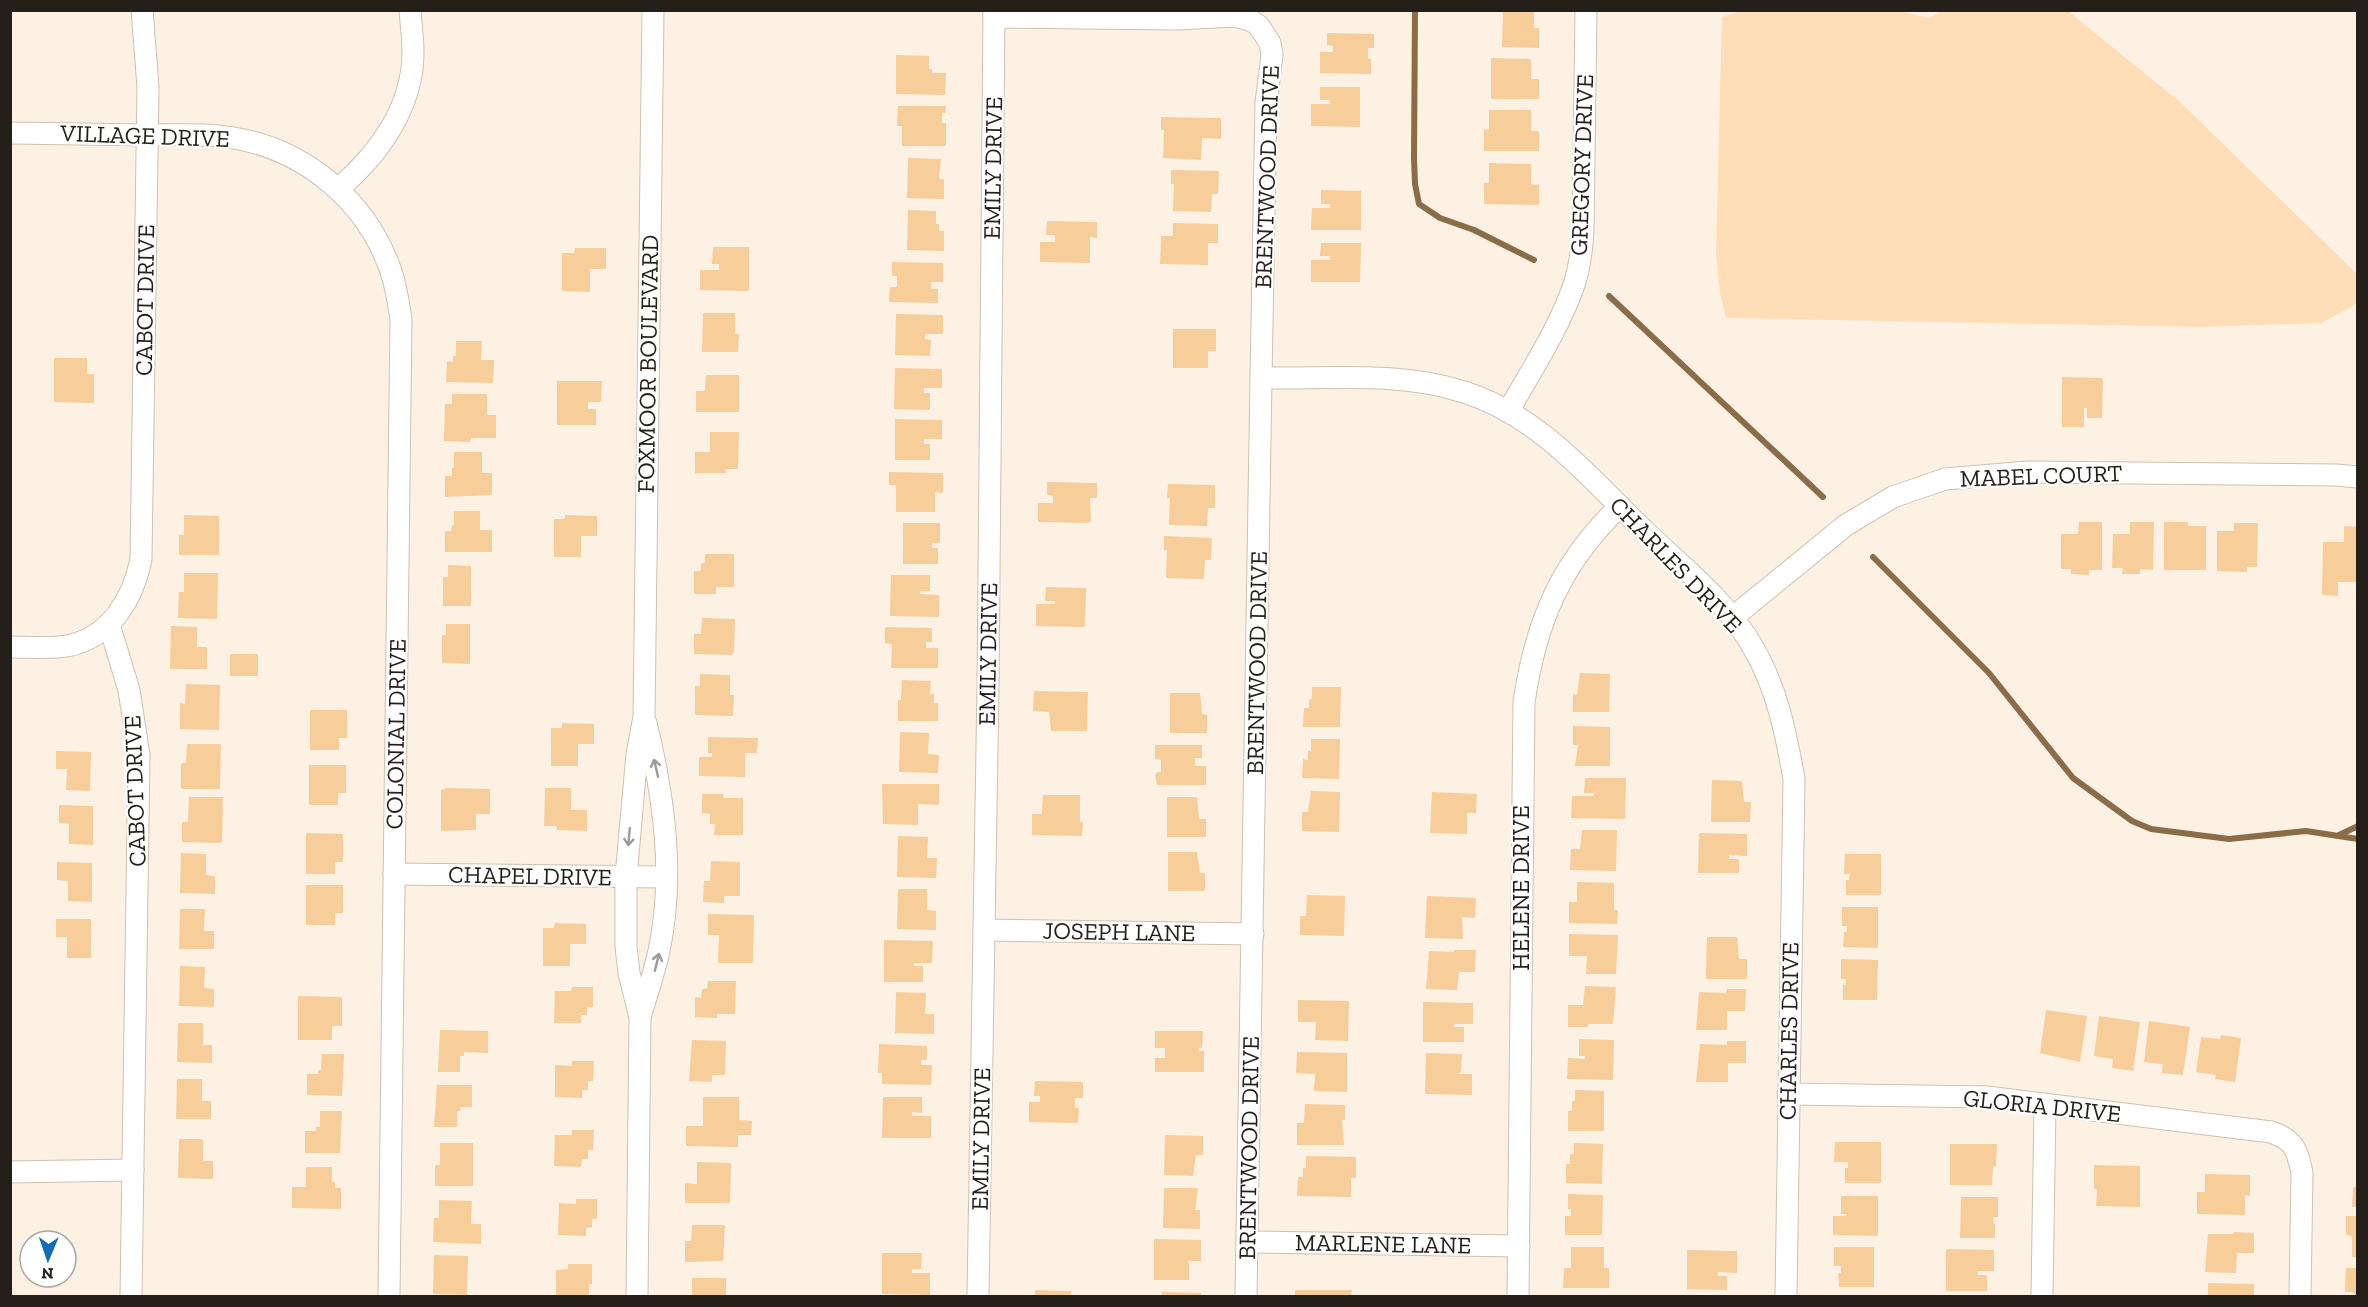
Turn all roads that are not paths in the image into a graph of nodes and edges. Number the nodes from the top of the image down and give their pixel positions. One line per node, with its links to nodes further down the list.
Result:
1 (142, 10): 7 (street, CABOT DRIVE)
2 (410, 10): 8 (street)
3 (653, 10): 16 (street, FOXMOOR BOULEVARD)
4 (1586, 10): 10 (street, GREGORY DRIVE)
5 (994, 14): 9 (street, BRENTWOOD DRIVE); 20 (street, EMILY DRIVE)
6 (10, 133): 7 (street, VILLAGE DRIVE)
7 (147, 135): 8 (street, VILLAGE DRIVE); 14 (street, CABOT DRIVE)
8 (338, 189): 17 (street, COLONIAL DRIVE)
9 (1261, 378): 10 (street, CHARLES DRIVE); 21 (street, BRENTWOOD DRIVE)
10 (1509, 410): 12 (street, CHARLES DRIVE)
11 (2358, 477): 13 (street, MABEL COURT)
12 (1619, 507): 13 (street, CHARLES DRIVE); 28 (street, HELENE DRIVE)
13 (1732, 618): 23 (street, CHARLES DRIVE)
14 (109, 624): 15 (street); 25 (street, CABOT DRIVE)
15 (10, 647)
16 (644, 717): 18 (street, FOXMOOR BOULEVARD, one-way to 18); 19 (street, FOXMOOR BOULEVARD, one-way to 16)
17 (394, 874): 18 (street, CHAPEL DRIVE); 30 (street, COLONIAL DRIVE)
18 (626, 877): 19 (street, CHAPEL DRIVE); 22 (street, FOXMOOR BOULEVARD)
19 (666, 877): 22 (street, FOXMOOR BOULEVARD, one-way to 19)
20 (984, 930): 21 (street, JOSEPH LANE); 32 (street, EMILY DRIVE)
21 (1253, 934): 27 (street, BRENTWOOD DRIVE)
22 (640, 1018): 31 (street, FOXMOOR BOULEVARD)
23 (1788, 1094): 24 (street, GLORIA DRIVE); 35 (street, CHARLES DRIVE)
24 (2045, 1104): 36 (street); 37 (street, GLORIA DRIVE)
25 (133, 1170): 26 (street); 29 (street, CABOT DRIVE)
26 (10, 1172)
27 (1247, 1242): 28 (street, MARLENE LANE); 33 (street, BRENTWOOD DRIVE)
28 (1518, 1246): 34 (street, HELENE DRIVE)
29 (131, 1296)
30 (388, 1296)
31 (637, 1296)
32 (978, 1296)
33 (1246, 1296)
34 (1518, 1296)
35 (1786, 1296)
36 (2042, 1296)
37 (2300, 1296)

